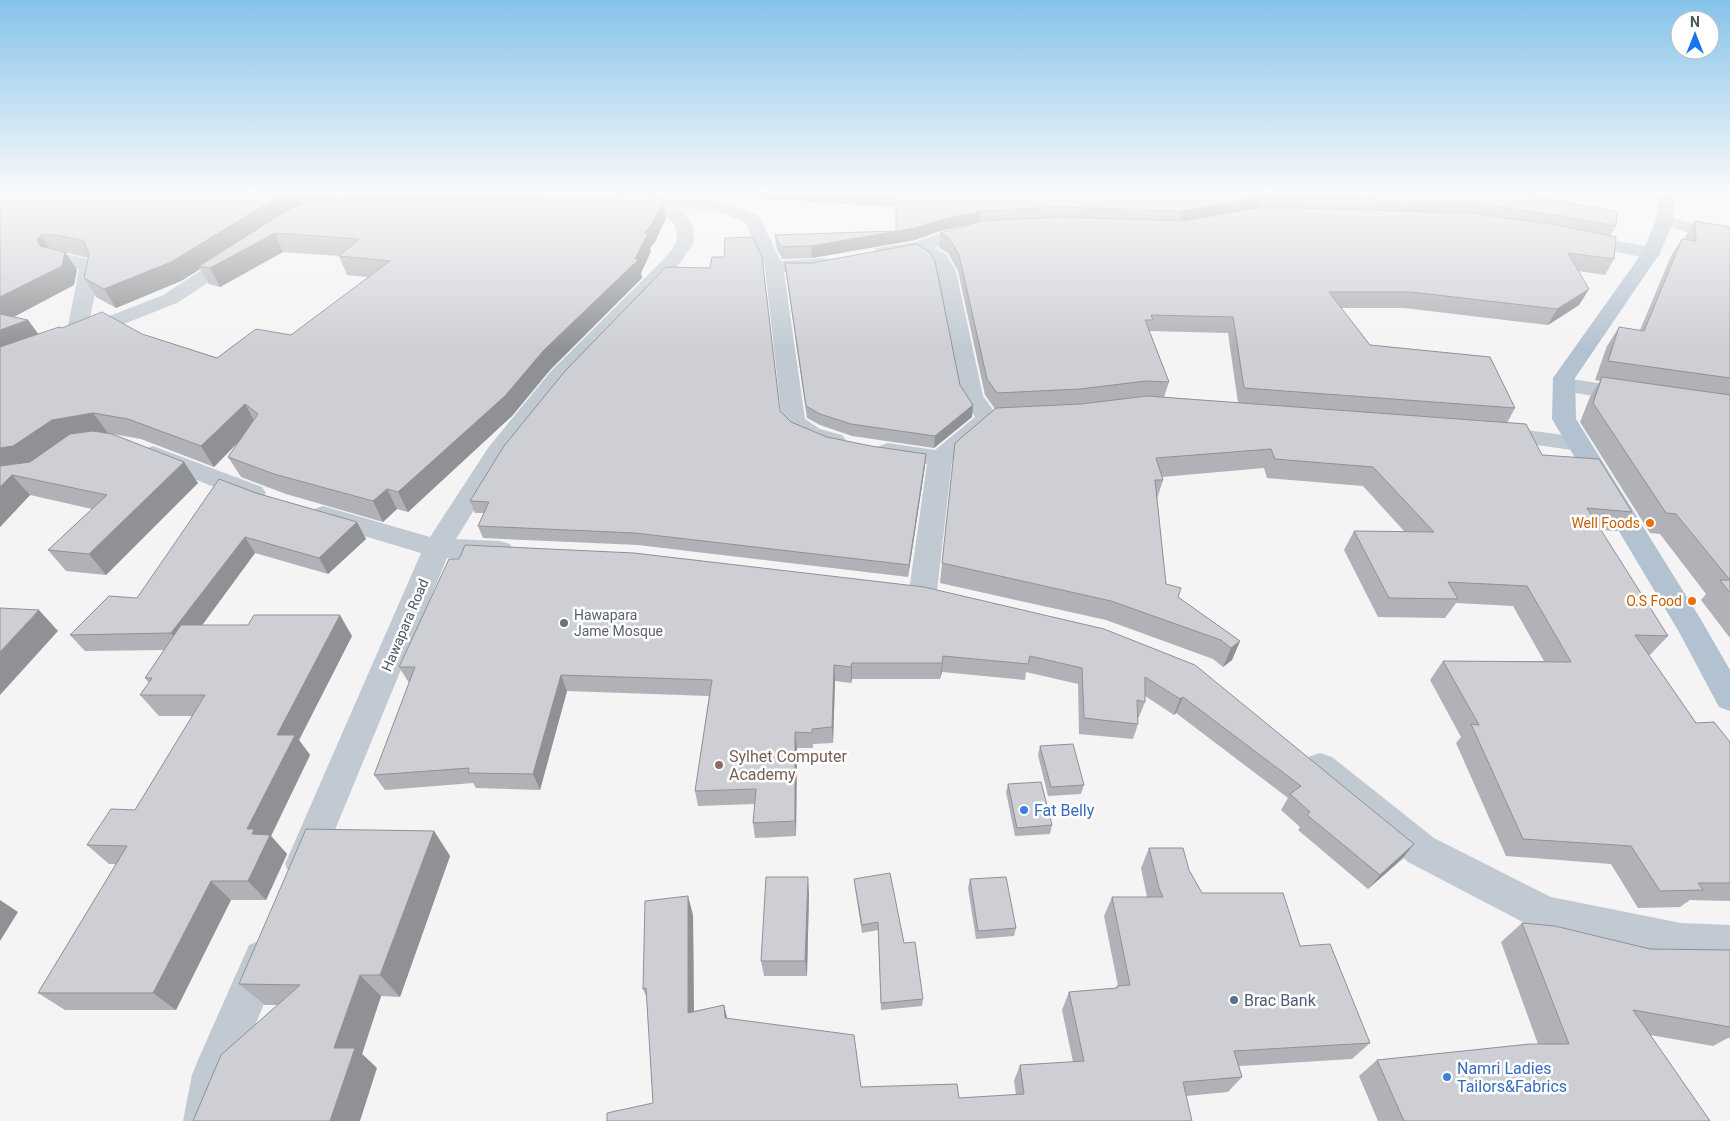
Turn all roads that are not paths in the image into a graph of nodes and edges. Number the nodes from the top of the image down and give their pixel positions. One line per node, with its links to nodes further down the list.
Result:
1 (683, 245): 19 (street, Hawapara Road)
2 (764, 245): 10 (street)
3 (924, 245): 6 (street)
4 (1611, 245): 8 (street)
5 (1654, 245): 8 (main road)
6 (919, 247): 10 (street); 18 (street)
7 (250, 248): 9 (street)
8 (1651, 253): 11 (main road)
9 (60, 259)
10 (774, 267): 14 (street)
11 (1564, 385): 12 (street); 16 (main road)
12 (1649, 398)
13 (1477, 431): 16 (street)
14 (847, 443)
15 (124, 444): 19 (street)
16 (1579, 444): 24 (main road)
17 (874, 449): 18 (street)
18 (940, 458): 22 (street)
19 (437, 548): 20 (street); 26 (street, Hawapara Road)
20 (524, 552)
21 (894, 588): 22 (street)
22 (924, 591): 23 (street)
23 (952, 598)
24 (1730, 698)
25 (1299, 750): 28 (street)
26 (294, 884)
27 (271, 938): 29 (street)
28 (1730, 944)
29 (205, 1121)

